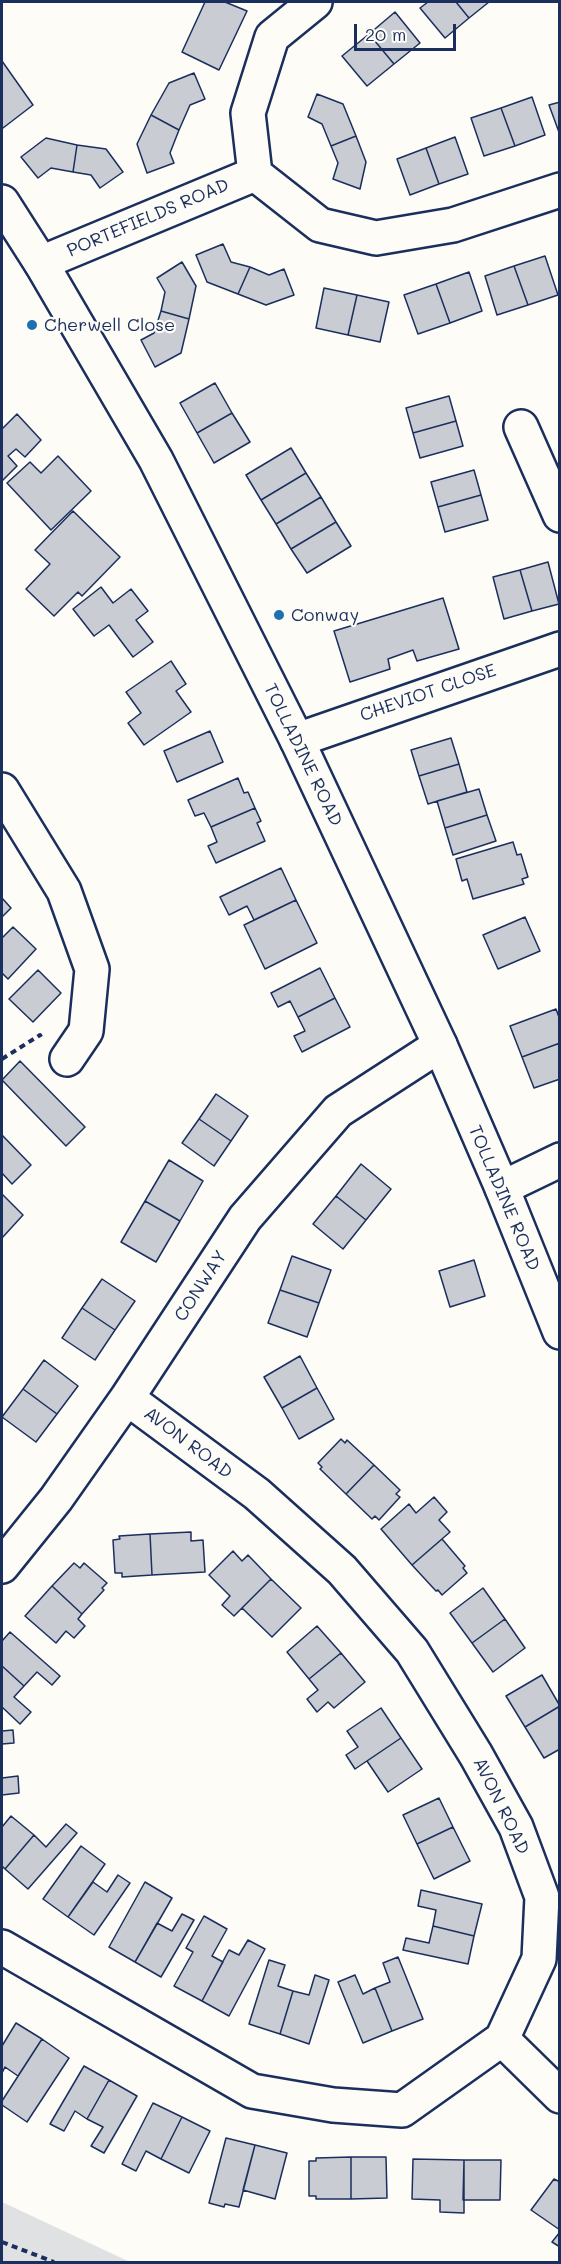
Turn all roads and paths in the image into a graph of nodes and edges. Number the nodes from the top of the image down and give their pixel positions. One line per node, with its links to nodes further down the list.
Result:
1 (315, 2): 2 (street)
2 (255, 174): 3 (street); 5 (street, PORTEFIELDS ROAD)
3 (560, 190)
4 (2, 202): 5 (street, TOLLADINE ROAD)
5 (41, 263): 9 (street, TOLLADINE ROAD)
6 (521, 427): 7 (street)
7 (560, 515)
8 (560, 649): 9 (street, CHEVIOT CLOSE)
9 (297, 740): 11 (street, TOLLADINE ROAD)
10 (2, 790): 12 (street)
11 (440, 1045): 14 (street, TOLLADINE ROAD); 16 (street, CONWAY)
12 (66, 1059)
13 (560, 1160): 14 (street)
14 (502, 1188): 15 (street, TOLLADINE ROAD)
15 (560, 1332)
16 (127, 1398): 17 (street, CONWAY); 19 (street, AVON ROAD)
17 (2, 1566)
18 (2, 1947): 19 (street, AVON ROAD)
19 (502, 2039): 20 (street)
20 (560, 2096)
21 (2, 2242): 22 (path)
22 (54, 2262)

